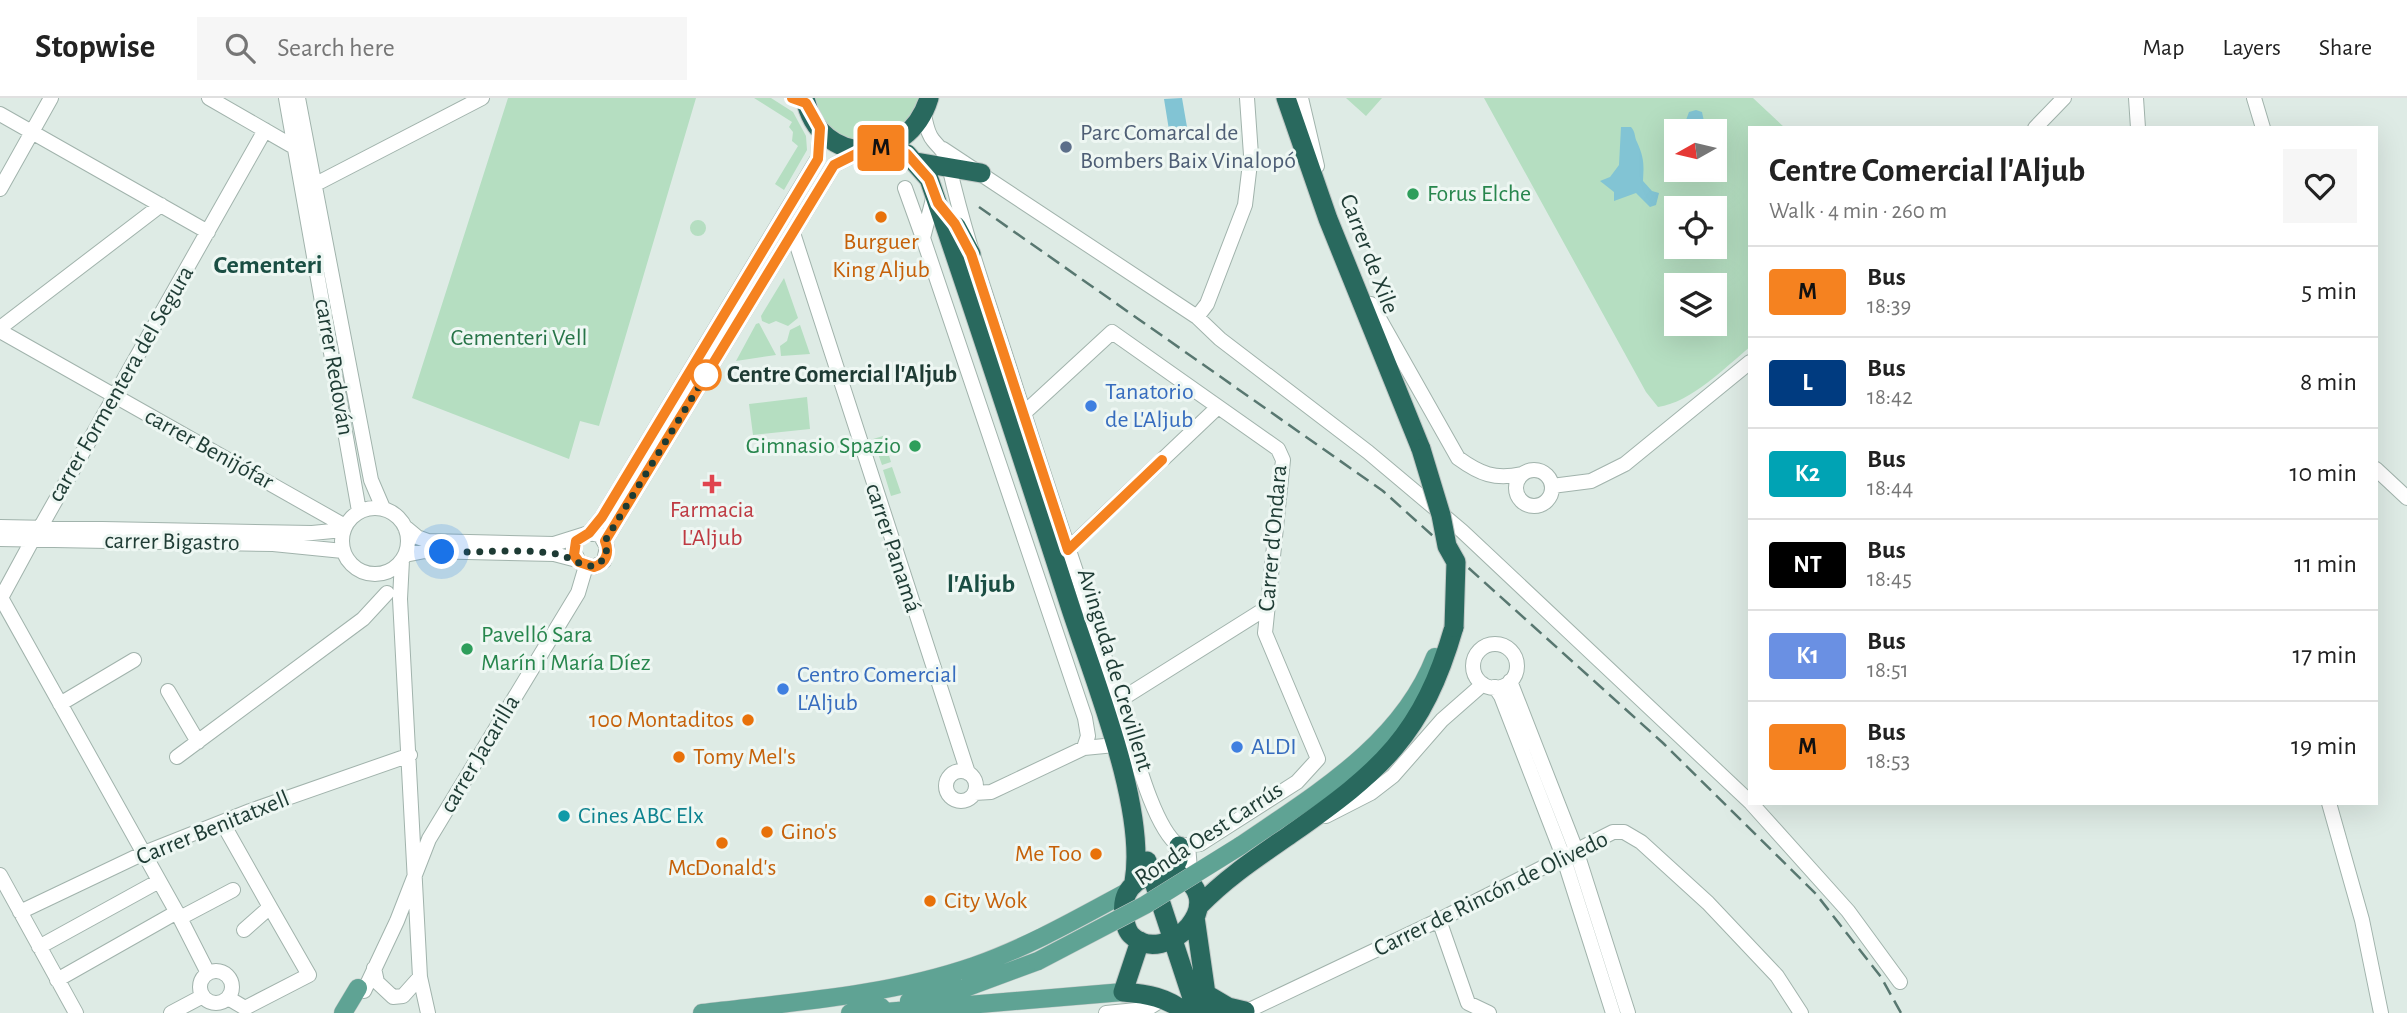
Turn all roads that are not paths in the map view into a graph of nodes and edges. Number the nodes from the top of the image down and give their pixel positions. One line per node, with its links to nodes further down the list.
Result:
1 (51, 98): 20 (street)
2 (209, 98): 19 (street)
3 (286, 98): 21 (street, carrer Redován)
4 (298, 98): 27 (street, carrer Redován)
5 (482, 98): 27 (street)
6 (1247, 98): 38 (street)
7 (1286, 98): 31 (highway, Carrer de Xile)
8 (1301, 98): 31 (street)
9 (2064, 98): 15 (street)
10 (2136, 98): 16 (street)
11 (2254, 98): 17 (street)
12 (801, 100): 18 (highway)
13 (927, 107): 22 (highway); 26 (street, Avinguda de Crevillent)
14 (0, 114): 20 (street)
15 (2037, 126)
16 (2138, 126)
17 (2262, 126)
18 (820, 128): 23 (highway); 32 (street)
19 (265, 130): 21 (street); 33 (street, carrer Formentera del Segura)
20 (32, 134): 29 (street); 30 (street)
21 (294, 147): 52 (street, carrer Redován)
22 (888, 147): 23 (highway); 24 (highway)
23 (864, 150): 34 (street)
24 (916, 162): 26 (highway); 26 (highway, Avinguda de Crevillent)
25 (981, 173): 26 (highway); 38 (street)
26 (943, 180): 35 (street); 36 (highway); 45 (highway, Avinguda de Crevillent)
27 (314, 185): 51 (street, carrer Redován)
28 (905, 188): 35 (street, Avinguda de Crevillent)
29 (0, 189)
30 (161, 205): 33 (street); 39 (street)
31 (1328, 219): 37 (highway, Carrer de Xile)
32 (778, 225): 34 (street); 57 (street)
33 (208, 232): 43 (street, carrer Formentera del Segura)
34 (793, 233): 59 (street); 79 (street, carrer Panamá)
35 (923, 238): 81 (street, Avinguda de Crevillent)
36 (971, 254): 41 (street, Avinguda de Crevillent)
37 (1352, 281): 46 (highway, Carrer de Xile); 48 (street)
38 (1198, 317): 86 (street)
39 (0, 330): 43 (street, carrer Benijófar)
40 (1748, 364): 49 (street)
41 (1013, 378): 42 (street); 45 (street, Avinguda de Crevillent)
42 (1050, 390): 44 (street, Carrer d'Ondara); 45 (street)
43 (115, 396): 55 (street, carrer Benijófar); 56 (street, carrer Formentera del Segura)
44 (1218, 407): 61 (street); 67 (street, Carrer d'Ondara)
45 (1021, 422): 61 (highway, Avinguda de Crevillent)
46 (1412, 426): 69 (highway, Ronda Oest Carrús, bridge)
47 (2378, 471): 50 (street)
48 (1522, 474): 49 (street); 49 (street)
49 (1552, 486)
50 (2407, 498)
51 (383, 508): 52 (street); 54 (street)
52 (359, 511): 55 (street)
53 (0, 527): 56 (street, carrer Bigastro)
54 (405, 527): 57 (street); 62 (street)
55 (344, 528): 56 (street, carrer Bigastro); 60 (street)
56 (37, 534): 58 (street, carrer Bigastro); 60 (street, carrer Bigastro); 66 (street, carrer Formentera del Segura)
57 (584, 535): 59 (street); 63 (street)
58 (0, 538)
59 (605, 541): 63 (street)
60 (343, 551): 64 (street)
61 (1062, 555): 77 (highway, Avinguda de Crevillent)
62 (404, 558): 63 (street); 64 (street); 70 (street)
63 (581, 563): 94 (street, carrer Jacarilla)
64 (367, 573): 65 (street)
65 (387, 593): 70 (street); 78 (street)
66 (0, 597): 76 (street)
67 (1268, 607): 68 (street); 71 (street, Carrer d'Ondara)
68 (1242, 624): 71 (street); 77 (street)
69 (1449, 629): 90 (highway, Ronda Oest Carrús); 130 (main road, Ronda Oest Carrús, bridge)
70 (402, 631): 82 (street)
71 (1265, 634): 91 (street, Carrer d'Ondara)
72 (134, 660): 76 (street)
73 (1510, 681): 74 (street); 74 (street); 93 (street)
74 (1489, 686): 90 (street); 93 (street)
75 (168, 691): 78 (street)
76 (60, 704): 92 (street)
77 (1112, 706): 80 (highway, Avinguda de Crevillent); 91 (street, Avinguda de Crevillent)
78 (198, 742): 83 (street)
79 (956, 742): 84 (street, carrer Panamá); 85 (street, carrer Panamá)
80 (1115, 745): 81 (street); 98 (highway, Avinguda de Crevillent)
81 (1084, 748): 85 (street)
82 (410, 755): 89 (street, Carrer Benitatxell); 94 (street)
83 (177, 757)
84 (951, 775): 85 (street); 85 (street)
85 (973, 783)
86 (1748, 800)
87 (1753, 805): 115 (street)
88 (2330, 805): 136 (street)
89 (222, 822): 92 (street, Carrer Benitatxell); 101 (street)
90 (1290, 834): 103 (highway, Ronda Oest Carrús)
91 (1183, 846): 95 (highway); 99 (street)
92 (144, 853): 97 (street); 102 (street, Carrer Benitatxell)
93 (1569, 853): 105 (street, Carrer de Rincón de Olivedo); 133 (street); 134 (street); 135 (street, Carrer de Rincón de Olivedo)
94 (416, 869): 106 (street); 113 (street)
95 (1172, 872): 98 (highway); 99 (highway)
96 (0, 875): 102 (street)
97 (159, 881): 104 (street); 110 (street)
98 (1137, 882): 108 (highway, Avinguda de Crevillent); 109 (highway); 129 (main road, Ronda Oest Carrús)
99 (1191, 882): 103 (highway)
100 (233, 890): 104 (street)
101 (270, 907): 107 (street); 119 (street)
102 (20, 912): 110 (street)
103 (1197, 912): 109 (highway, Ronda Oest Carrús); 120 (highway)
104 (178, 915): 112 (street); 114 (street)
105 (1439, 920): 123 (street, Carrer de Rincón de Olivedo); 132 (street)
106 (397, 921): 111 (street); 116 (street)
107 (244, 930)
108 (1140, 941): 109 (highway); 117 (highway)
109 (1171, 941): 121 (highway)
110 (39, 947): 114 (street)
111 (374, 968): 113 (street); 116 (street)
112 (208, 973): 118 (street); 119 (street)
113 (420, 978): 128 (street)
114 (57, 980): 124 (street)
115 (1900, 982)
116 (361, 990): 126 (main road); 127 (main road)
117 (1123, 992): 121 (highway); 122 (street); 131 (main road)
118 (203, 996): 119 (street); 125 (street)
119 (228, 998)
120 (1210, 1004): 123 (highway)
121 (1181, 1008): 122 (street)
122 (1112, 1012)
123 (1244, 1012)
124 (76, 1013)
125 (171, 1013)
126 (343, 1013)
127 (356, 1013)
128 (428, 1013)
129 (702, 1013)
130 (850, 1013)
131 (873, 1013)
132 (1489, 1013)
133 (1613, 1013)
134 (1628, 1013)
135 (1801, 1013)
136 (2381, 1013)

